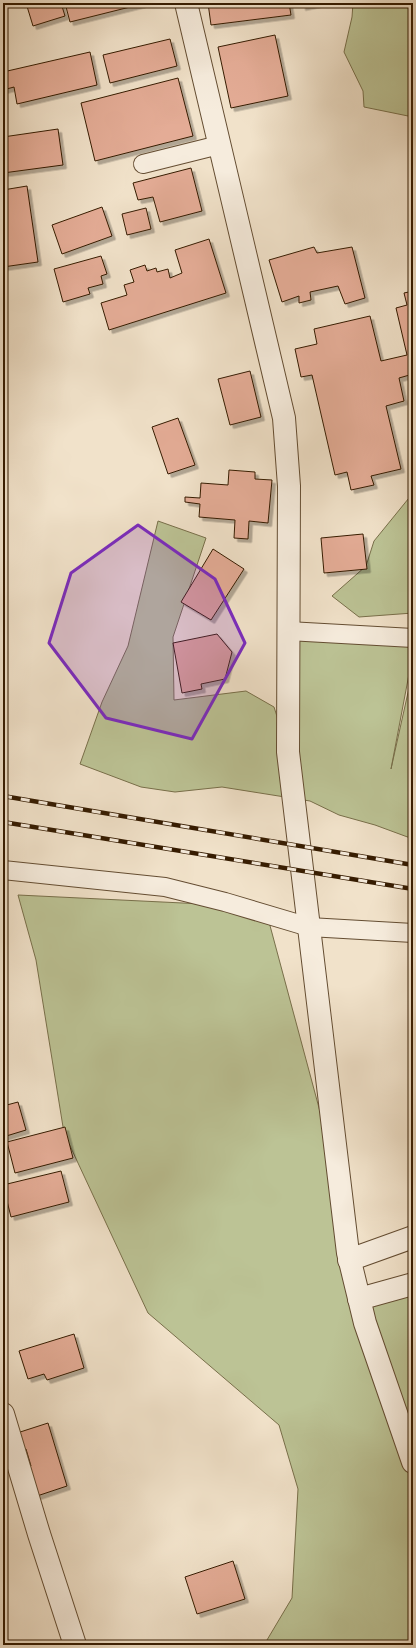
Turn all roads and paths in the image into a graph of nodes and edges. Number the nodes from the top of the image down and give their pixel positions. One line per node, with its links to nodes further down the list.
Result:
1 (186, 3): 2 (street)
2 (219, 145): 3 (lane); 4 (street)
3 (143, 164)
4 (288, 630): 5 (lane); 7 (street)
5 (413, 638)
6 (3, 870): 7 (lane)
7 (309, 927): 8 (lane); 10 (street)
8 (413, 933)
9 (413, 1238): 10 (street)
10 (349, 1260): 12 (street)
11 (413, 1284): 12 (street)
12 (359, 1299): 14 (street)
13 (3, 1414): 15 (street)
14 (413, 1462)
15 (76, 1645)

